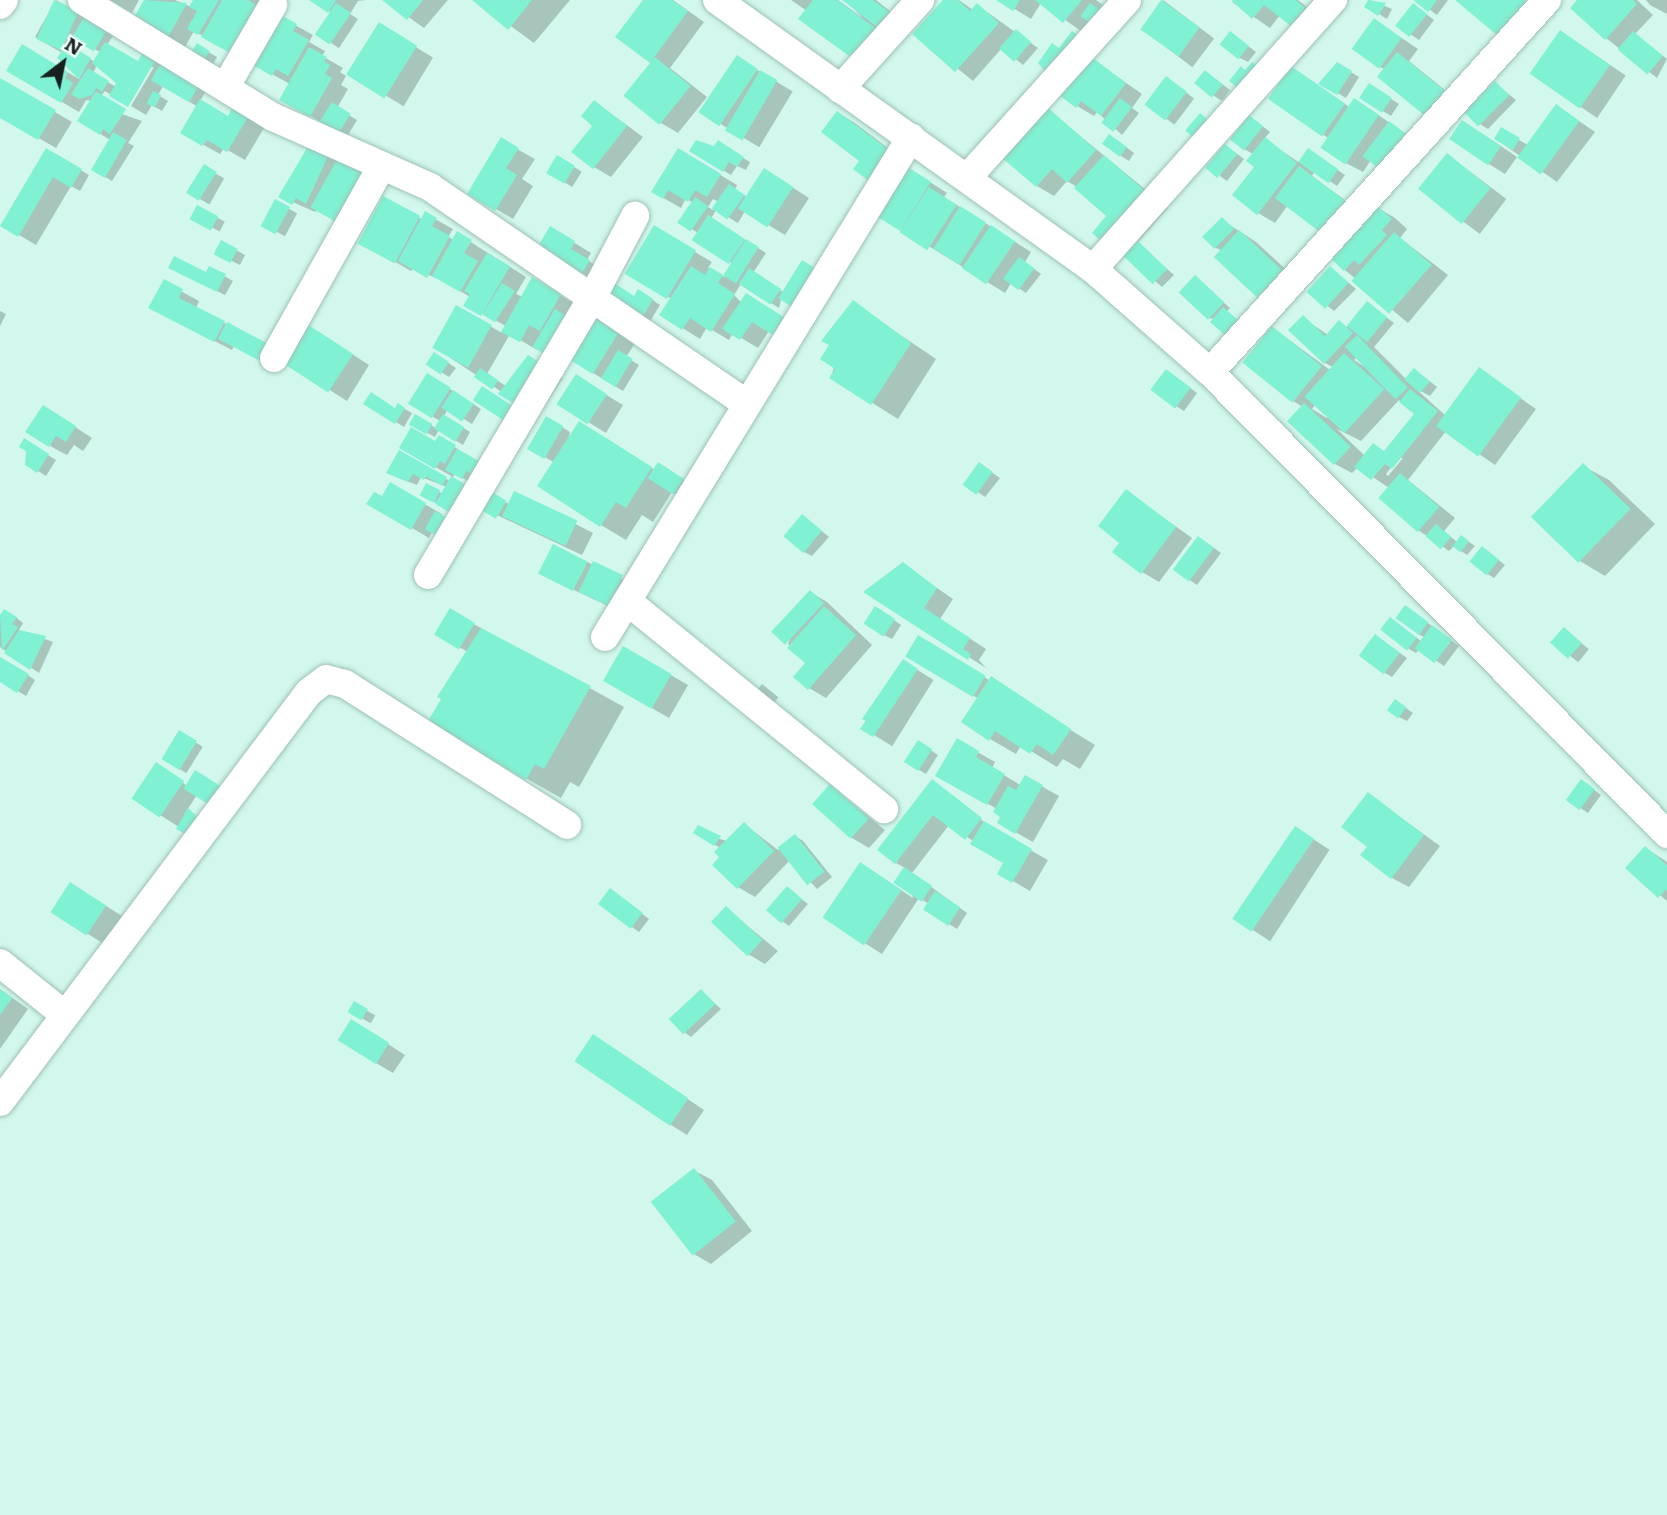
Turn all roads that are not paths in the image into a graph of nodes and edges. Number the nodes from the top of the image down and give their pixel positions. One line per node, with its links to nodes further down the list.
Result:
1 (4, 0): 8 (street)
2 (82, 0): 10 (street)
3 (717, 0): 11 (street)
4 (920, 0): 11 (street)
5 (1127, 0): 14 (street)
6 (1333, 0): 16 (street)
7 (1547, 0): 19 (street)
8 (0, 5)
9 (273, 5): 10 (street)
10 (226, 86): 13 (street)
11 (840, 89): 12 (street)
12 (911, 137): 14 (street); 20 (street)
13 (381, 167): 17 (street); 18 (street)
14 (967, 178): 16 (street)
15 (635, 216): 17 (street)
16 (1093, 269): 19 (street)
17 (592, 298): 20 (street); 21 (street)
18 (274, 358)
19 (1210, 372): 26 (street)
20 (746, 403): 22 (street)
21 (428, 575)
22 (627, 601): 23 (street); 24 (street)
23 (605, 637)
24 (884, 808)
25 (566, 825): 28 (street)
26 (1667, 834)
27 (0, 963): 28 (street)
28 (65, 1015): 29 (street)
29 (0, 1102)

